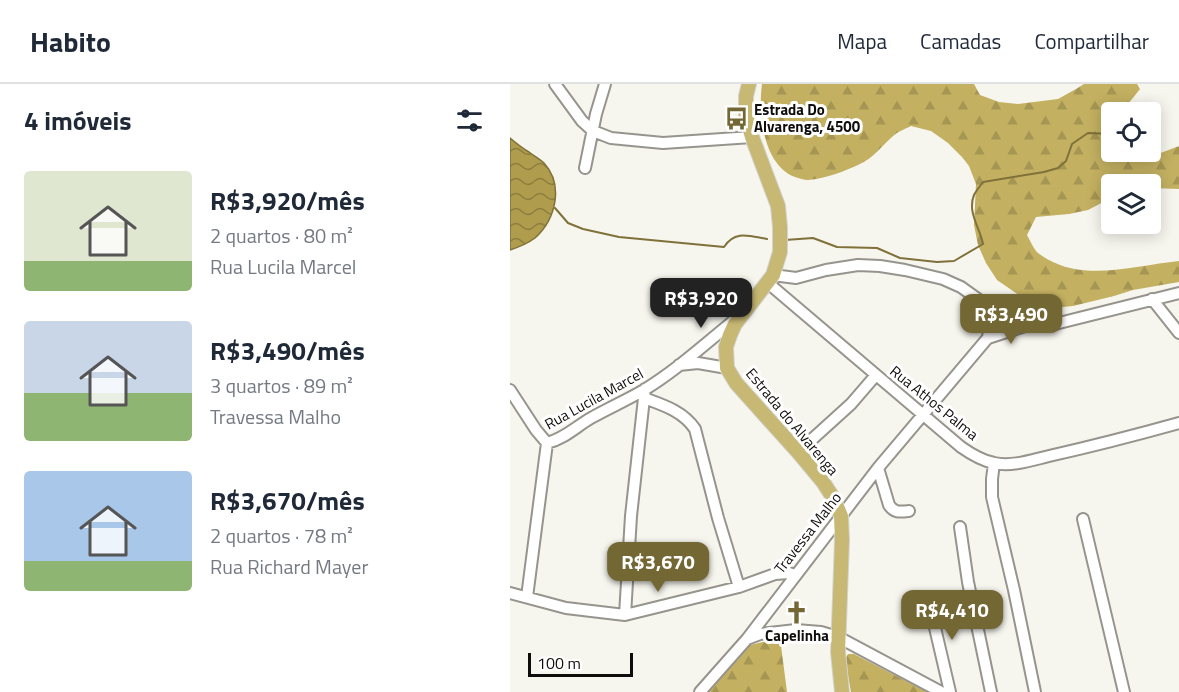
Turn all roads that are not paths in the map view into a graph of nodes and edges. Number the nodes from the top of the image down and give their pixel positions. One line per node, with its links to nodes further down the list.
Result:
1 (555, 84): 4 (street)
2 (605, 84): 4 (street)
3 (749, 84): 5 (main road, Estrada do Alvarenga)
4 (593, 131): 5 (street); 6 (street)
5 (752, 137): 7 (main road, Estrada do Alvarenga)
6 (585, 168)
7 (771, 279): 10 (street); 11 (main road, Estrada do Alvarenga); 17 (street, Rua Athos Palma)
8 (1179, 293): 9 (street)
9 (1152, 299): 12 (street); 13 (street)
10 (991, 309): 12 (street); 14 (street)
11 (742, 315): 15 (street, Rua Lucila Marcel); 16 (main road, Estrada do Alvarenga)
12 (1025, 326): 14 (street)
13 (1179, 333)
14 (988, 338): 20 (street, Travessa Malho)
15 (679, 365): 16 (street); 19 (street, Rua Lucila Marcel)
16 (727, 368): 23 (main road, Estrada do Alvarenga)
17 (876, 375): 20 (street, Rua Athos Palma); 23 (street)
18 (510, 390): 22 (street, Rua Lucila Marcel)
19 (644, 394): 22 (street, Rua Lucila Marcel); 31 (street); 35 (street)
20 (923, 415): 24 (street, Rua Athos Palma); 25 (street, Travessa Malho)
21 (1179, 423): 24 (street, Rua Athos Palma)
22 (547, 442): 33 (street)
23 (798, 452): 27 (main road, Estrada do Alvarenga)
24 (994, 463): 43 (street)
25 (878, 468): 26 (street); 27 (street, Travessa Malho)
26 (909, 511)
27 (841, 516): 30 (street, Travessa Malho); 36 (main road, Estrada do Alvarenga)
28 (1083, 519): 44 (street)
29 (960, 527): 42 (street)
30 (795, 575): 31 (street); 37 (street, Travessa Malho)
31 (739, 587): 35 (street)
32 (510, 592): 33 (street)
33 (527, 597): 35 (street)
34 (929, 602): 41 (street)
35 (625, 615)
36 (838, 637): 37 (street); 39 (main road, Estrada do Alvarenga); 40 (street)
37 (747, 639): 38 (street, Travessa Malho)
38 (700, 692)
39 (842, 692)
40 (941, 692)
41 (950, 692)
42 (991, 692)
43 (1035, 692)
44 (1124, 692)

